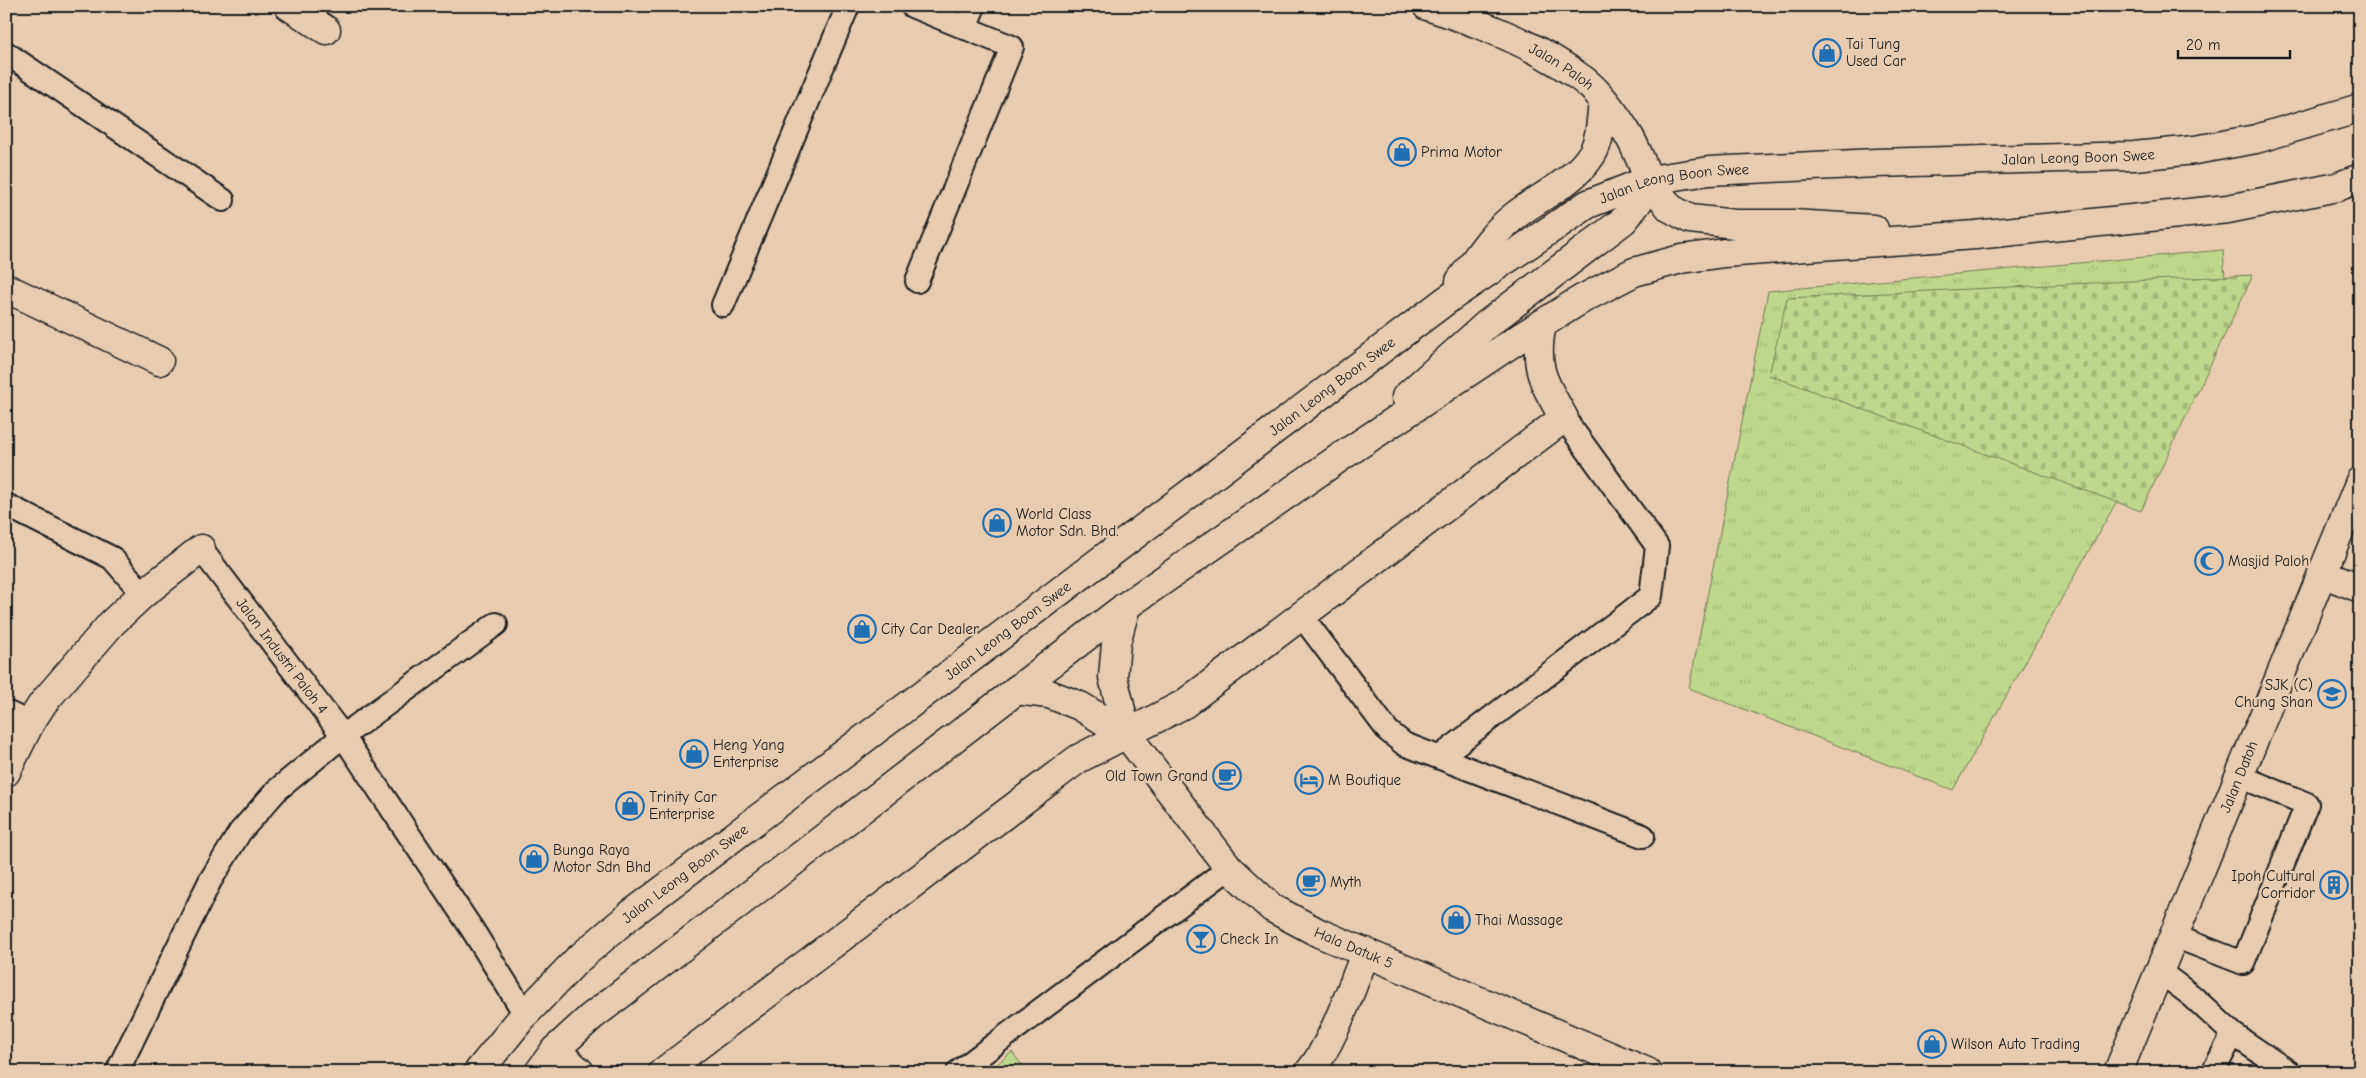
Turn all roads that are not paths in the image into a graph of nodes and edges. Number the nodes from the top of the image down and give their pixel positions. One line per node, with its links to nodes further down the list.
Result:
1 (289, 6): 7 (main road)
2 (848, 6): 18 (lane)
3 (912, 6): 6 (lane)
4 (974, 6): 6 (lane)
5 (1427, 6): 9 (main road, Jalan Paloh)
6 (965, 28): 15 (lane)
7 (326, 30)
8 (6, 52): 13 (lane)
9 (1603, 101): 11 (main road, Jalan Paloh); 17 (main road)
10 (2360, 108): 11 (main road, Jalan Leong Boon Swee)
11 (1649, 180): 14 (main road, Jalan Paloh); 17 (main road, Jalan Leong Boon Swee); 22 (main road)
12 (2352, 186): 14 (main road)
13 (223, 200)
14 (1975, 235): 19 (main road)
15 (917, 281)
16 (6, 288): 20 (main road)
17 (1448, 299): 44 (main road, Jalan Leong Boon Swee)
18 (723, 305)
19 (1542, 324): 21 (main road); 22 (main road)
20 (159, 361)
21 (1564, 418): 30 (main road); 36 (lane)
22 (1342, 456): 29 (main road)
23 (2360, 481): 26 (main road, Jalan Datoh)
24 (6, 505): 28 (lane)
25 (201, 549): 28 (main road, Jalan Industri Paloh 4); 35 (lane, Jalan Industri Paloh 4)
26 (2322, 573): 27 (main road); 38 (main road, Jalan Datoh)
27 (2360, 588)
28 (143, 594): 33 (main road, Jalan Industri Paloh 4)
29 (1126, 606): 32 (main road); 34 (main road, Hala Datuk 5)
30 (1301, 615): 34 (main road); 36 (lane)
31 (496, 624): 35 (lane)
32 (1016, 690): 34 (main road, Hala Datuk 5); 46 (main road)
33 (18, 717): 37 (main road, Jalan Industri Paloh 4)
34 (1127, 735): 40 (main road, Hala Datuk 5); 51 (main road)
35 (343, 736): 44 (lane, Jalan Industri Paloh 4); 47 (lane)
36 (1441, 756): 39 (lane)
37 (6, 772)
38 (2239, 776): 41 (main road, Jalan Datoh); 41 (lane)
39 (1643, 836)
40 (1229, 868): 42 (main road, Hala Datuk 5); 52 (lane)
41 (2174, 936): 43 (main road, Jalan Datoh)
42 (1366, 952): 53 (main road); 54 (main road, Hala Datuk 5)
43 (2159, 971): 45 (lane); 55 (main road, Jalan Datoh)
44 (525, 1014): 48 (main road, Jalan Leong Boon Swee)
45 (2233, 1034): 56 (lane); 57 (lane)
46 (555, 1050): 49 (main road); 50 (main road)
47 (117, 1072)
48 (478, 1072)
49 (539, 1072)
50 (580, 1072)
51 (664, 1072)
52 (958, 1072)
53 (1309, 1072)
54 (1647, 1072)
55 (2118, 1072)
56 (2213, 1072)
57 (2289, 1072)

